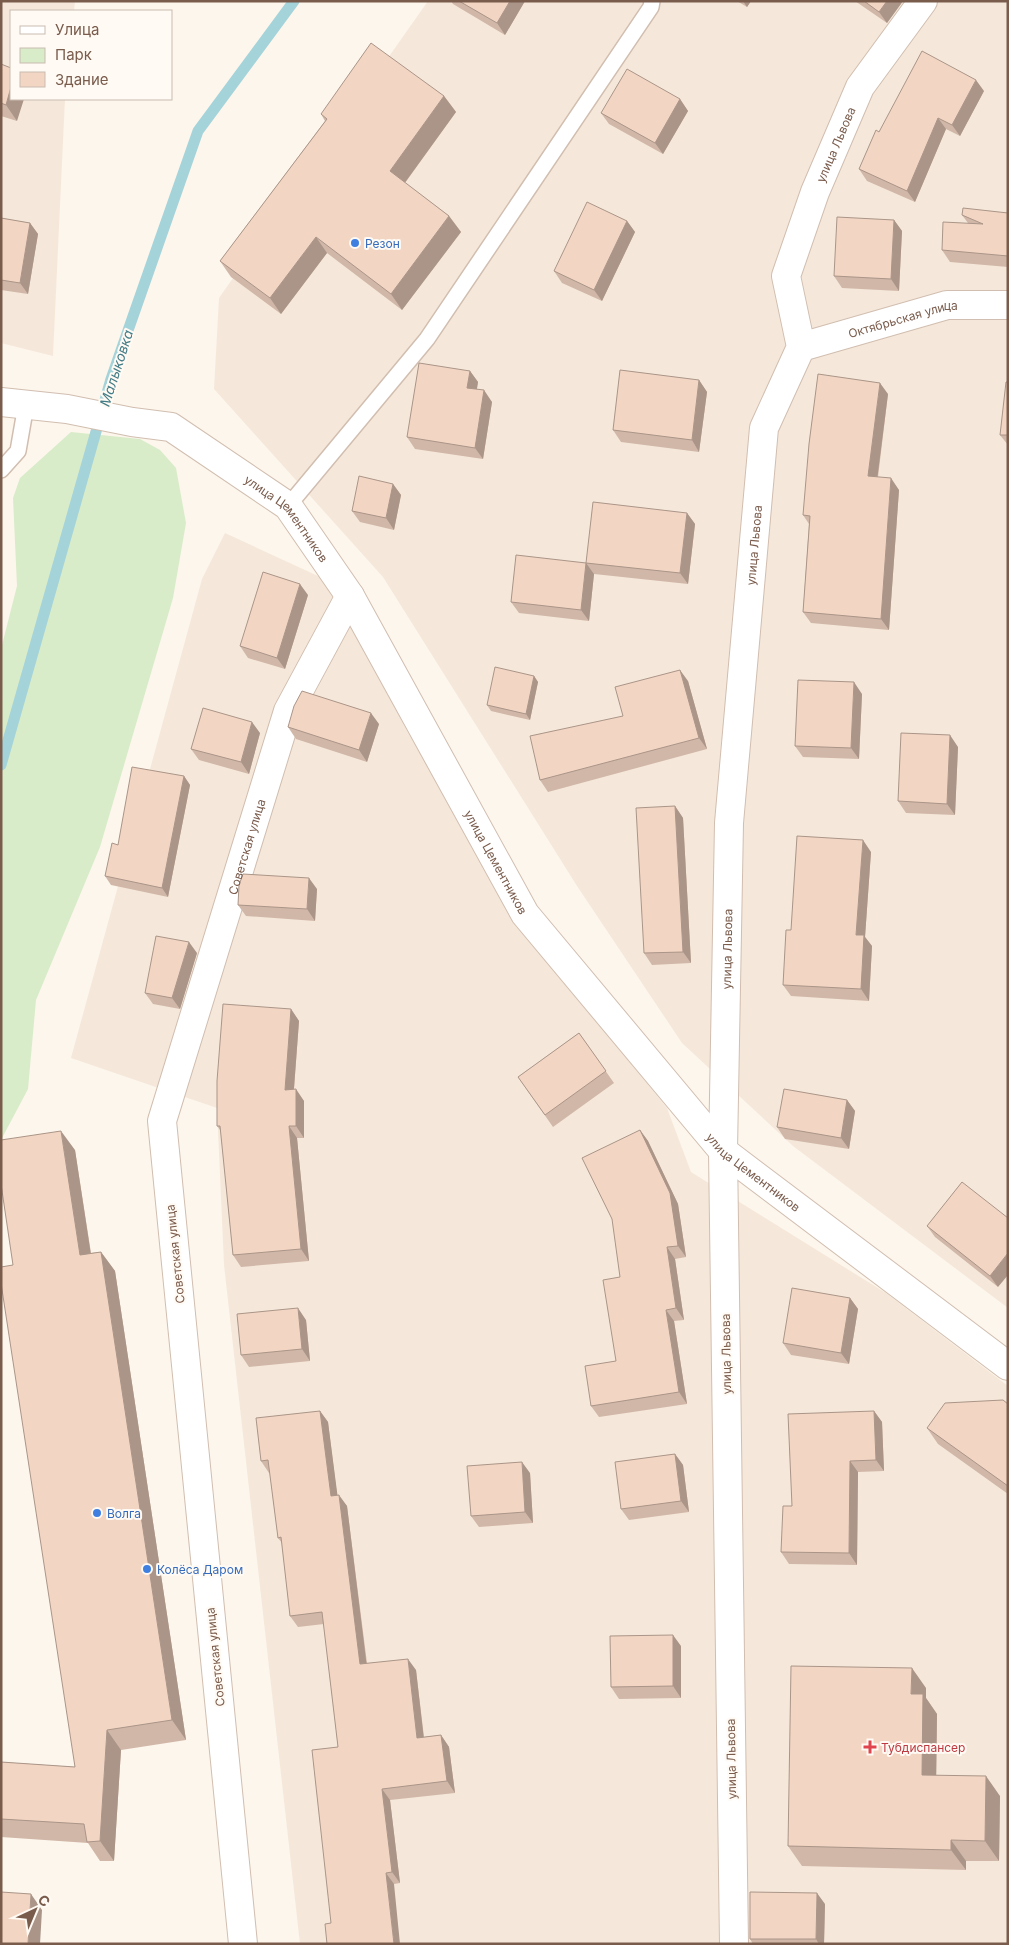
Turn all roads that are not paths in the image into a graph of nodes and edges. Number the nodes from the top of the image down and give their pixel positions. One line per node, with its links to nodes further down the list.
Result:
1 (652, 1): 7 (lane)
2 (923, 1): 4 (street, улица Львова)
3 (1008, 305): 4 (street, Октябрьская улица)
4 (801, 346): 9 (street, улица Львова)
5 (14, 403): 6 (lane); 7 (street, улица Цементников)
6 (1, 470)
7 (288, 506): 8 (street, улица Цементников)
8 (350, 596): 9 (street, улица Цементников); 11 (street, Советская улица)
9 (723, 1150): 10 (street, улица Цементников); 12 (street, улица Львова)
10 (1008, 1366)
11 (243, 1944)
12 (734, 1944)

